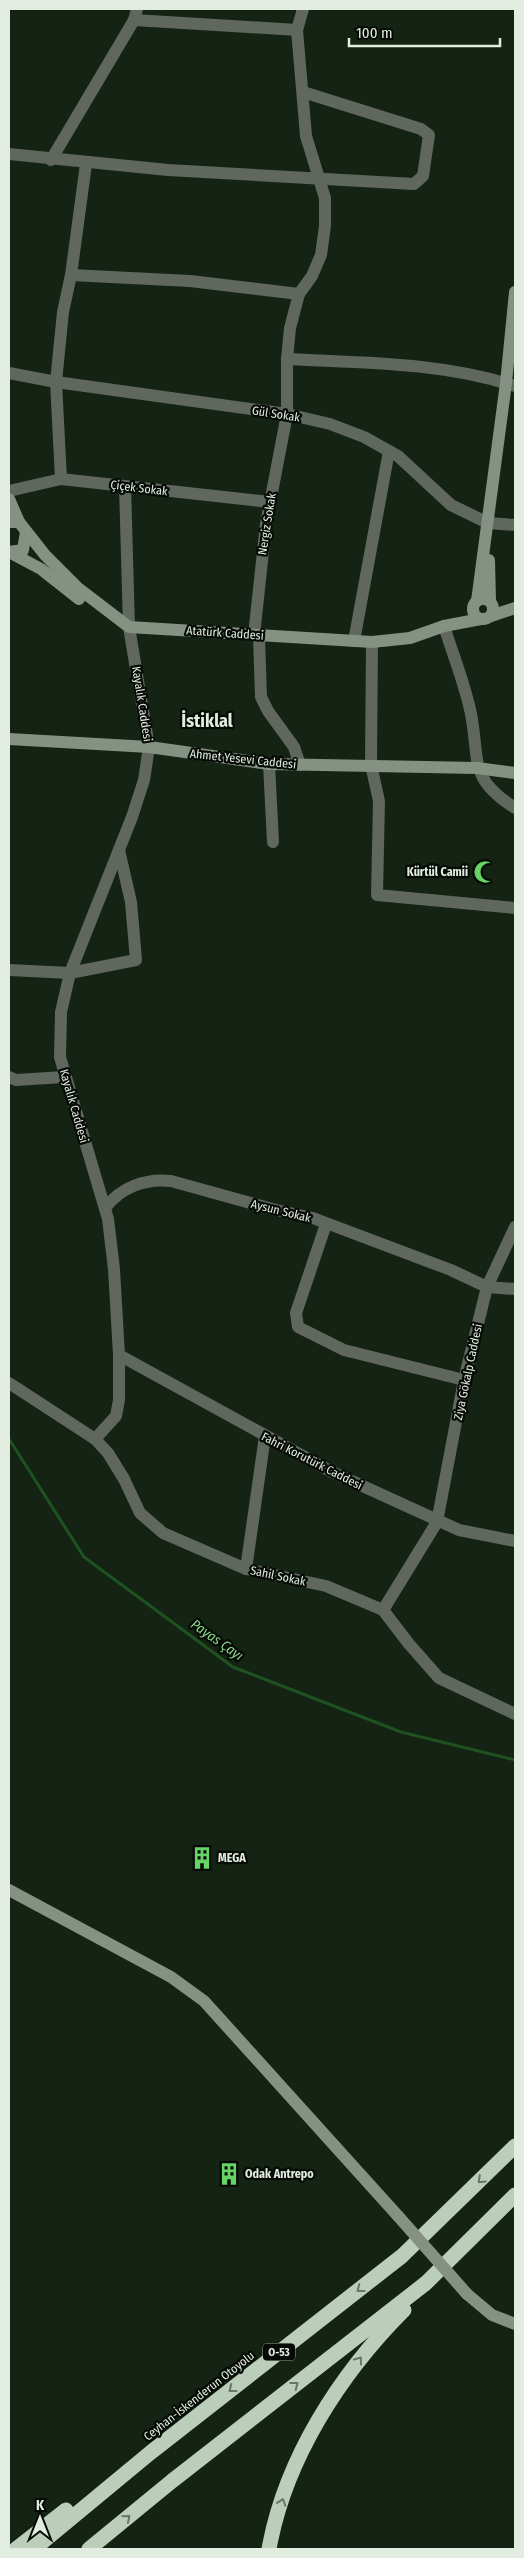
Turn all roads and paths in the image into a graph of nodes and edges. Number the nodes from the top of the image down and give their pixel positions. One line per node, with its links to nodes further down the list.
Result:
1 (303, 9): 3 (street)
2 (135, 14): 3 (street); 6 (street)
3 (297, 30): 4 (street, Nergiz Sokak)
4 (302, 92): 8 (street, Nergiz Sokak); 8 (street)
5 (9, 154): 6 (street)
6 (51, 160): 7 (street)
7 (86, 164): 8 (street); 9 (street)
8 (320, 179): 11 (street, Nergiz Sokak)
9 (71, 275): 11 (street); 14 (street)
10 (515, 292): 15 (street)
11 (299, 294): 12 (street, Nergiz Sokak)
12 (287, 359): 15 (street); 16 (street, Nergiz Sokak)
13 (9, 373): 14 (street, Gül Sokak)
14 (56, 382): 16 (street, Gül Sokak); 18 (street)
15 (511, 384): 23 (street)
16 (287, 414): 17 (street, Gül Sokak); 22 (street, Nergiz Sokak)
17 (389, 451): 23 (street, Gül Sokak); 33 (street)
18 (61, 478): 19 (street, Çiçek Sokak); 20 (street, Çiçek Sokak)
19 (124, 486): 22 (street, Çiçek Sokak); 31 (street, Kayalık Caddesi)
20 (9, 491)
21 (9, 499): 24 (street)
22 (270, 502): 32 (street, Nergiz Sokak)
23 (488, 523): 25 (street, Gül Sokak); 28 (street)
24 (18, 525): 26 (street); 31 (street)
25 (515, 525)
26 (9, 552): 31 (street)
27 (515, 602): 28 (street)
28 (484, 608): 29 (street, Atatürk Caddesi); 30 (street, Atatürk Caddesi)
29 (515, 608)
30 (444, 626): 34 (street, Atatürk Caddesi); 40 (street)
31 (129, 627): 32 (street, Atatürk Caddesi); 36 (street, Kayalık Caddesi)
32 (256, 636): 33 (street, Atatürk Caddesi); 38 (street, Nergiz Sokak)
33 (354, 640): 34 (street, Atatürk Caddesi)
34 (372, 642): 39 (street)
35 (9, 739): 36 (street, Ahmet Yesevi Caddesi)
36 (149, 747): 37 (street, Ahmet Yesevi Caddesi); 44 (street, Kayalık Caddesi)
37 (268, 764): 38 (street, Ahmet Yesevi Caddesi); 43 (street)
38 (300, 765): 39 (street, Ahmet Yesevi Caddesi)
39 (371, 765): 40 (street, Ahmet Yesevi Caddesi); 45 (street)
40 (477, 768): 41 (street, Ahmet Yesevi Caddesi); 42 (street)
41 (515, 773)
42 (515, 808)
43 (273, 842)
44 (119, 850): 47 (street, Kayalık Caddesi); 47 (street)
45 (515, 908)
46 (9, 970): 47 (street)
47 (70, 973): 49 (street, Kayalık Caddesi)
48 (9, 1077): 49 (street)
49 (64, 1077): 50 (street, Kayalık Caddesi)
50 (105, 1208): 51 (street, Aysun Sokak); 55 (street, Kayalık Caddesi)
51 (326, 1224): 53 (street, Aysun Sokak); 56 (street)
52 (515, 1227): 53 (street, Ziya Gökalp Caddesi)
53 (487, 1286): 54 (street, Aysun Sokak); 56 (street, Ziya Gökalp Caddesi)
54 (515, 1289)
55 (119, 1356): 58 (street, Fahri Korutürk Caddesi); 59 (street, Kayalık Caddesi)
56 (464, 1380): 60 (street, Ziya Gökalp Caddesi)
57 (9, 1383): 59 (street, Sahil Sokak)
58 (265, 1436): 60 (street, Fahri Korutürk Caddesi); 62 (street)
59 (95, 1440): 62 (street, Sahil Sokak)
60 (438, 1522): 61 (street, Fahri Korutürk Caddesi); 63 (street)
61 (515, 1540)
62 (246, 1569): 63 (street, Sahil Sokak)
63 (383, 1610): 64 (street, Sahil Sokak)
64 (515, 1714)
65 (9, 1890): 68 (street, bridge)
66 (515, 2146): 69 (highway, Ceyhan-İskenderun Otoyolu / O-53, one-way to 69)
67 (515, 2196): 72 (highway, one-way to 67); 73 (highway, one-way to 67)
68 (515, 2324)
69 (150, 2453): 70 (highway); 71 (highway, Ceyhan-İskenderun Otoyolu / O-53)
70 (16, 2549)
71 (34, 2549)
72 (89, 2549)
73 (269, 2549)

